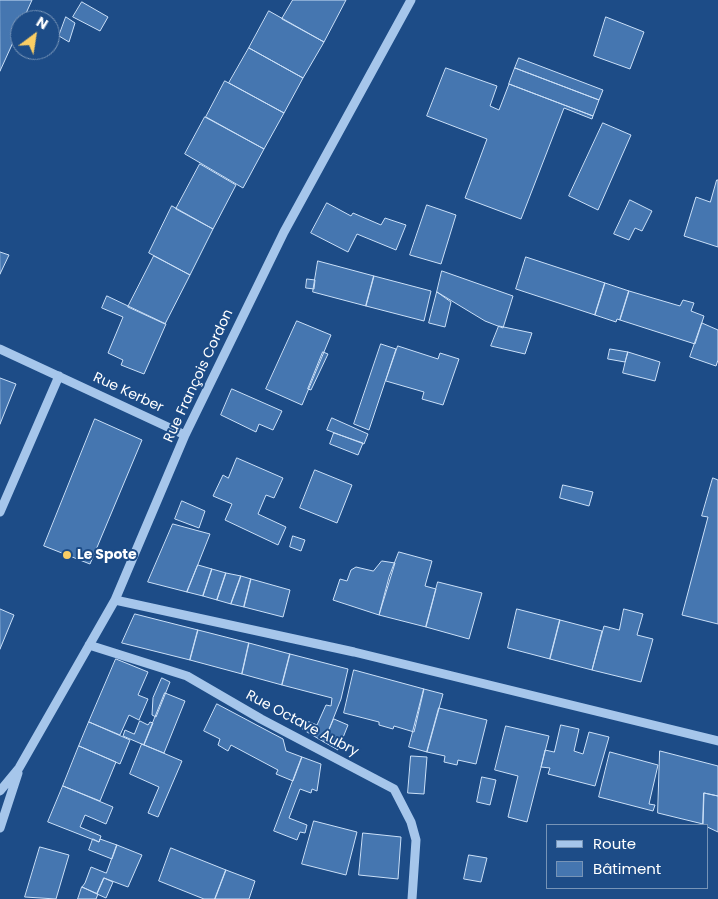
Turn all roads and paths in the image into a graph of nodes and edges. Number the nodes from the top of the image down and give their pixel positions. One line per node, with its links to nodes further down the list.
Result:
1 (411, 0): 4 (street, Rue François Cordon)
2 (0, 349): 3 (street, Rue Kerber)
3 (59, 376): 4 (street, Rue Kerber); 5 (street)
4 (185, 435): 6 (street, Rue François Cordon)
5 (0, 512)
6 (115, 600): 7 (street, Rue François Cordon); 8 (street)
7 (89, 645): 9 (street, Rue François Cordon); 12 (street, Rue Octave Aubry)
8 (718, 741)
9 (19, 768): 10 (street, Rue François Cordon); 11 (street, Rue François Cordon)
10 (0, 791)
11 (0, 828)
12 (412, 899)

